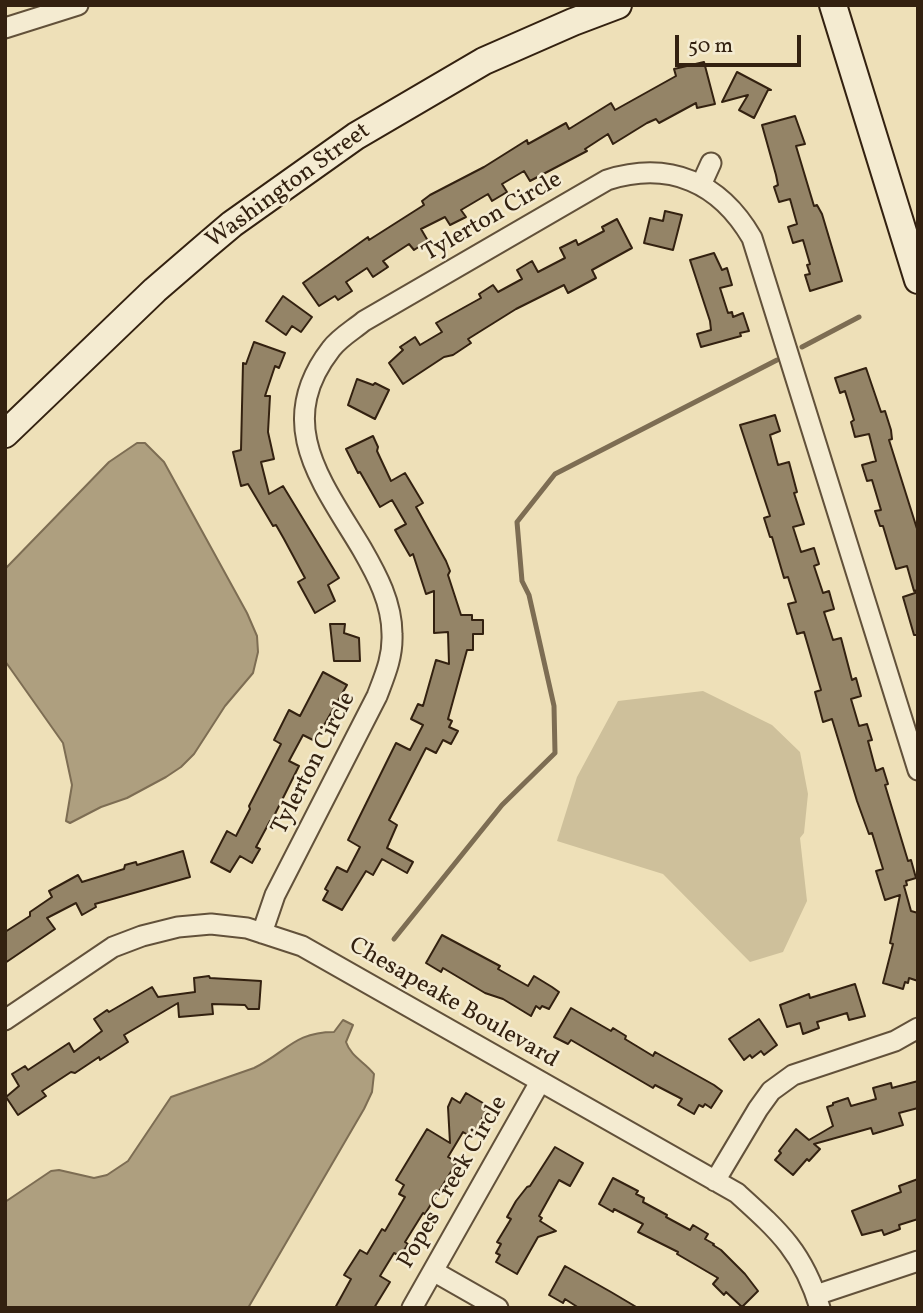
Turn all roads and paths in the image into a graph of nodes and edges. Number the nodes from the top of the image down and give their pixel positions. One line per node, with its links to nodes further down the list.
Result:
1 (78, 5): 4 (street)
2 (618, 5): 8 (main road, Washington Street)
3 (832, 5): 7 (main road)
4 (5, 27)
5 (711, 163): 6 (street)
6 (701, 185): 9 (street, Tylerton Circle); 10 (street, Tylerton Circle)
7 (918, 280)
8 (5, 434)
9 (918, 770)
10 (262, 933): 11 (street, Chesapeake Boulevard); 13 (street, Chesapeake Boulevard)
11 (5, 1020)
12 (918, 1028): 14 (street)
13 (540, 1082): 14 (street, Chesapeake Boulevard); 16 (street, Popes Creek Circle)
14 (715, 1181): 17 (street, Chesapeake Boulevard)
15 (918, 1261): 17 (street)
16 (433, 1271): 18 (street, Popes Creek Circle); 19 (street)
17 (818, 1301)
18 (412, 1308)
19 (498, 1308)

